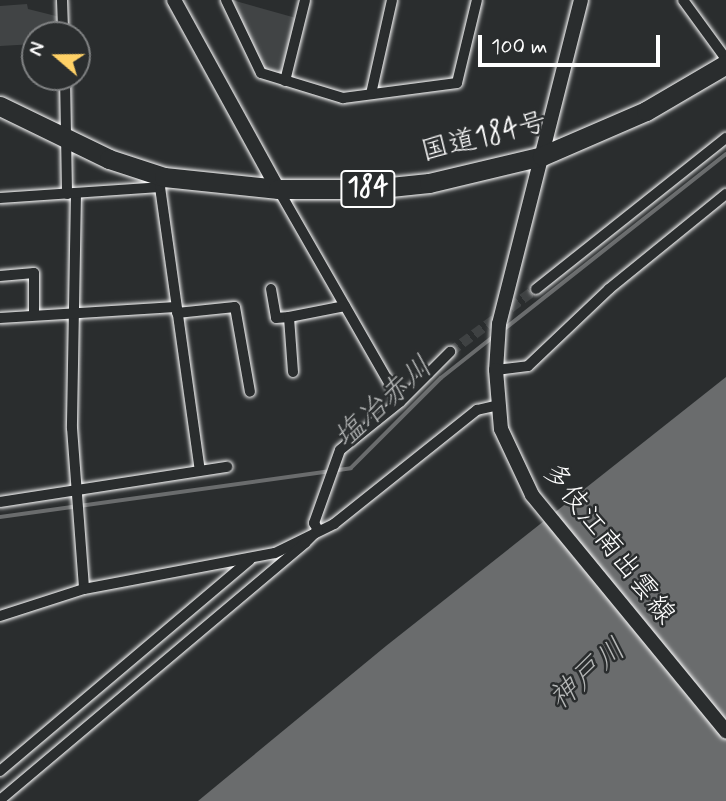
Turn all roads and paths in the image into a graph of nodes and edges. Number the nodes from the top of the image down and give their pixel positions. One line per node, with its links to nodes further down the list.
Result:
1 (62, 0): 9 (street)
2 (174, 0): 19 (main road)
3 (226, 0): 11 (street)
4 (306, 0): 11 (street)
5 (392, 0): 13 (street)
6 (477, 0): 13 (street)
7 (581, 0): 17 (main road, 多伎江南出雲線)
8 (683, 0): 10 (street)
9 (63, 21)
10 (726, 61): 17 (highway, 国道184号 / 184)
11 (285, 81): 13 (street)
12 (65, 91): 16 (street)
13 (371, 94)
14 (0, 106): 16 (highway, 国道184号 / 184)
15 (726, 138): 25 (street)
16 (67, 140): 18 (highway, 国道184号 / 184); 20 (street)
17 (542, 156): 19 (highway, 国道184号 / 184); 33 (main road, 多伎江南出雲線)
18 (162, 182): 19 (highway, 国道184号 / 184); 20 (street); 27 (street)
19 (278, 189): 26 (street)
20 (71, 194): 22 (street); 28 (street)
21 (726, 194): 33 (street)
22 (0, 198)
23 (0, 276): 29 (street)
24 (271, 289): 30 (street)
25 (536, 289)
26 (345, 306): 30 (street); 36 (street)
27 (176, 310): 28 (street); 35 (street); 39 (street)
28 (73, 314): 29 (street); 40 (street)
29 (34, 315): 31 (street)
30 (289, 317): 34 (street)
31 (0, 318)
32 (450, 352): 36 (street)
33 (496, 370): 37 (main road, 多伎江南出雲線)
34 (293, 372)
35 (250, 392)
36 (400, 402): 42 (street)
37 (498, 405): 42 (street); 46 (main road, 多伎江南出雲線)
38 (227, 467): 39 (street)
39 (200, 470): 40 (street)
40 (77, 491): 41 (street); 44 (street)
41 (0, 502)
42 (318, 530): 43 (street); 48 (street)
43 (252, 558): 44 (street); 47 (street)
44 (84, 589): 45 (street)
45 (0, 616)
46 (726, 731)
47 (0, 771)
48 (0, 800)

